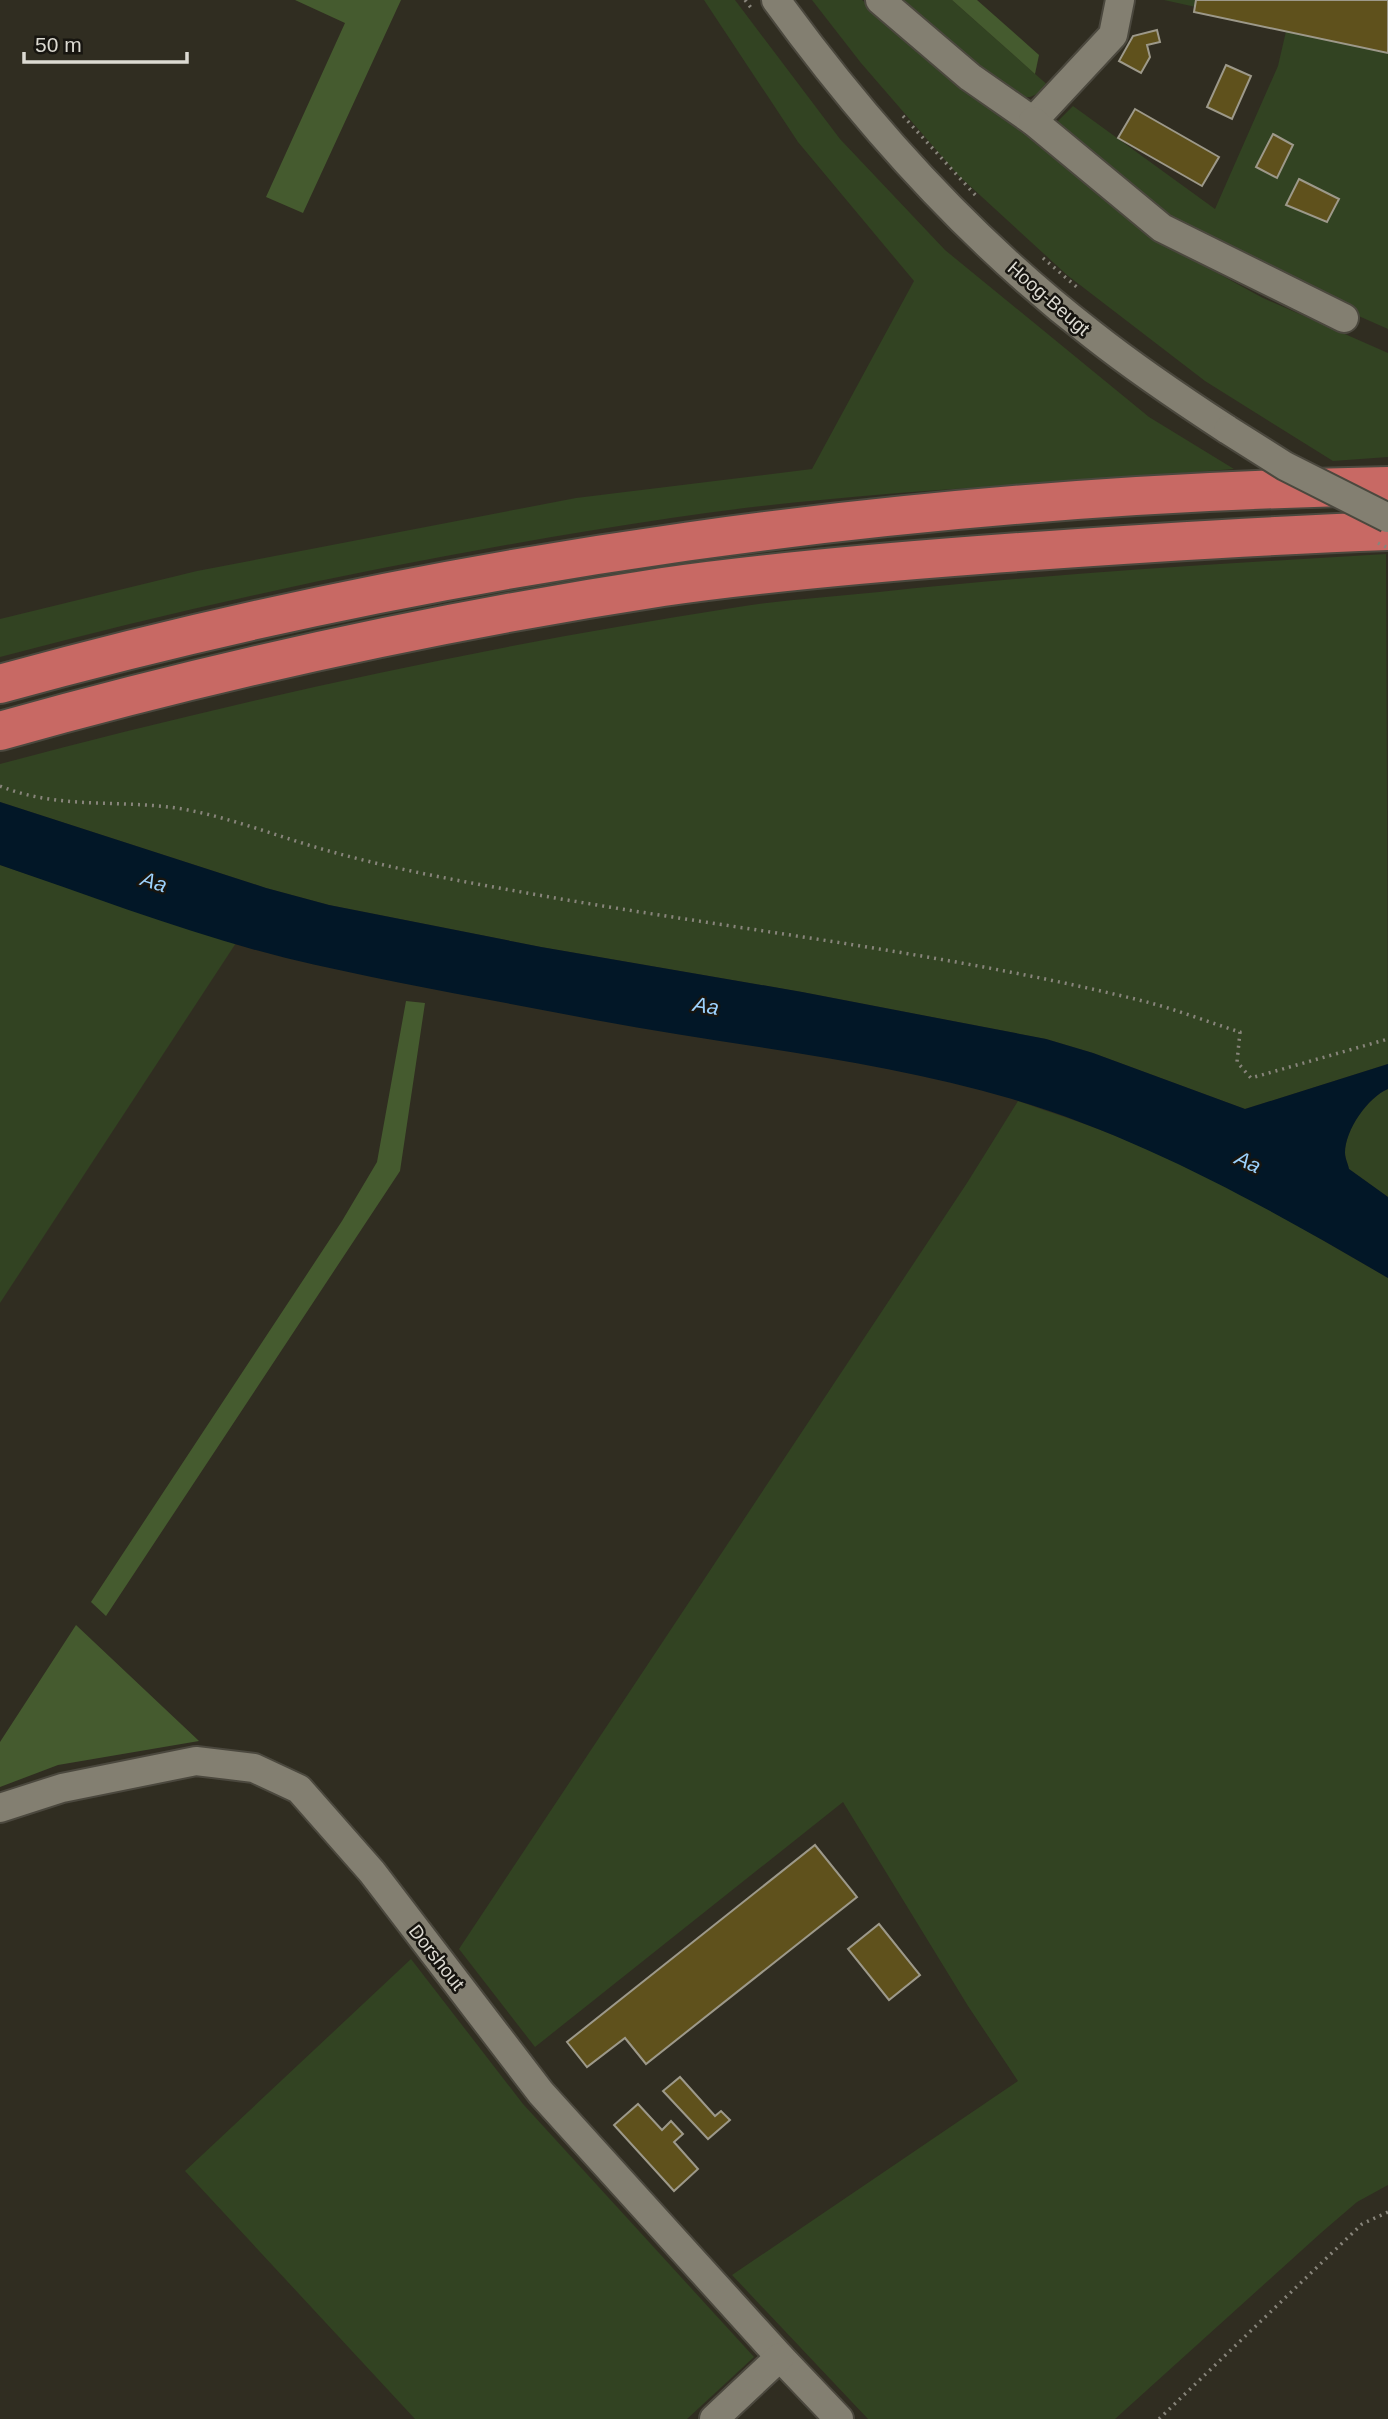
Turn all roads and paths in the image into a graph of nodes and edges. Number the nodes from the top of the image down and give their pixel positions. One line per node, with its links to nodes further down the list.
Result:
1 (776, 0): 11 (street, Hoog-Beugt, bridge)
2 (880, 0): 5 (street)
3 (1120, 0): 5 (street)
4 (901, 115): 6 (path)
5 (1033, 121): 9 (street)
6 (984, 204)
7 (1033, 249): 8 (path, Hoog-Beugt)
8 (1084, 293)
9 (1344, 318)
10 (1388, 486): 13 (highway)
11 (1388, 518)
12 (1388, 531): 14 (highway)
13 (0, 684)
14 (0, 731)
15 (0, 786): 16 (path)
16 (1388, 1039)
17 (0, 1808): 19 (street, Dorshout)
18 (1388, 2212): 22 (path)
19 (780, 2357): 20 (street); 21 (street, Dorshout)
20 (714, 2419)
21 (839, 2419)
22 (1159, 2419)

